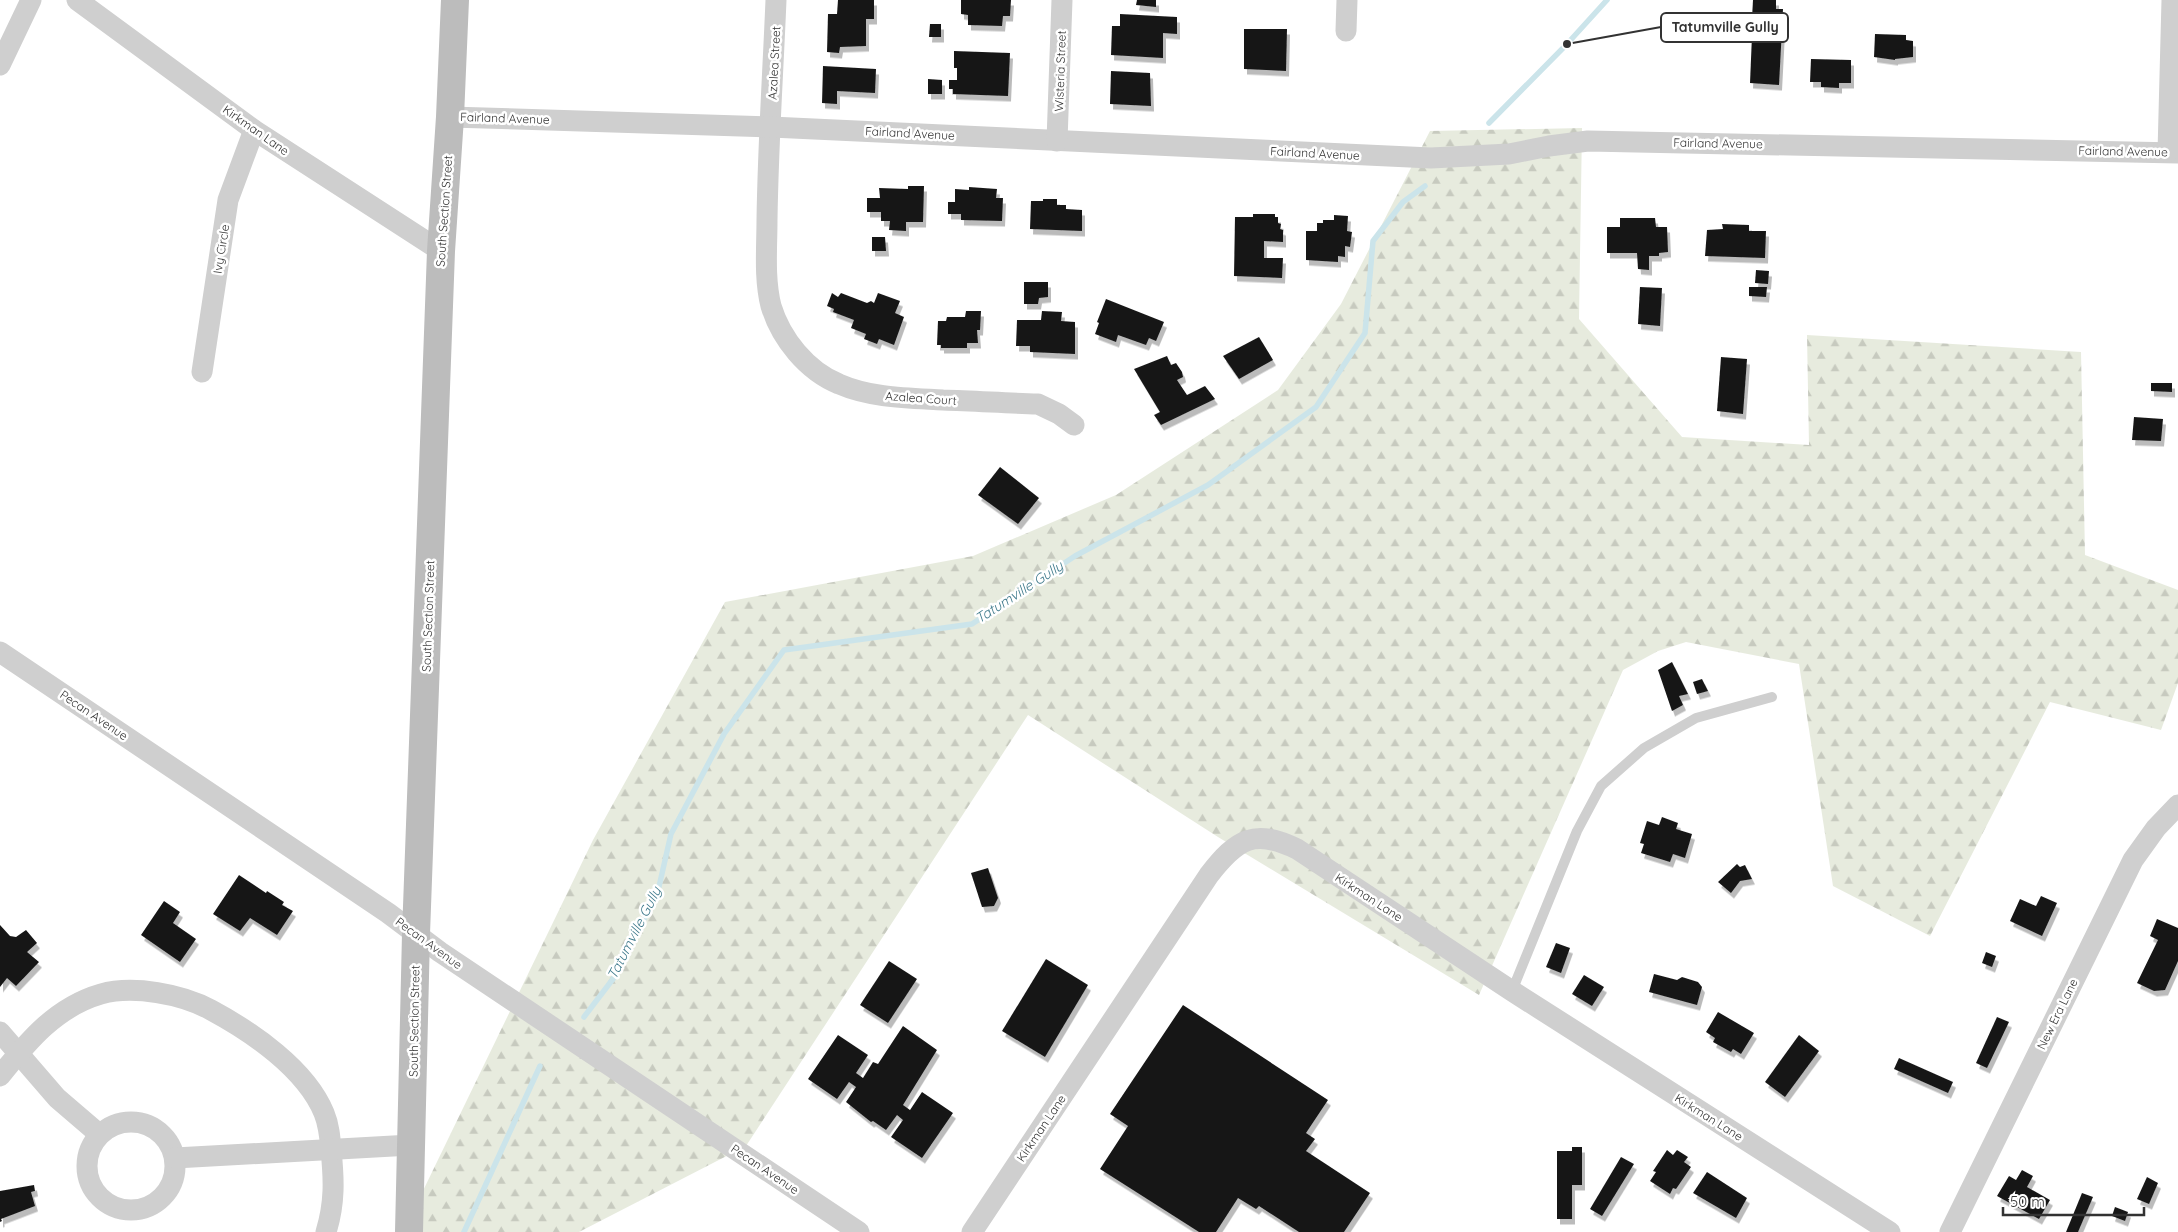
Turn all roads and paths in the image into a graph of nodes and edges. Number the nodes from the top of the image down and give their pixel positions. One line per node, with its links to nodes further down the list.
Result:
1 (31, 0): 9 (street)
2 (77, 0): 12 (street, Kirkman Lane)
3 (455, 0): 10 (street, South Section Street)
4 (776, 0): 11 (street, Azalea Street)
5 (1062, 0): 13 (street, Wisteria Street)
6 (1347, 0): 8 (street)
7 (2172, 0): 14 (street)
8 (1346, 31)
9 (0, 65)
10 (450, 117): 11 (street, Fairland Avenue); 15 (street, South Section Street)
11 (771, 127): 13 (street, Fairland Avenue); 17 (street, Azalea Court)
12 (254, 130): 15 (street, Kirkman Lane); 16 (street, Ivy Circle)
13 (1057, 141): 14 (street, Fairland Avenue)
14 (2173, 152)
15 (441, 251): 21 (street, South Section Street)
16 (202, 372)
17 (1074, 425)
18 (0, 652): 21 (street, Pecan Avenue)
19 (1772, 697): 22 (lane)
20 (2178, 805): 35 (street, New Era Lane)
21 (416, 934): 27 (street, South Section Street); 32 (street, Pecan Avenue)
22 (1512, 991): 33 (street, Kirkman Lane); 34 (street, Kirkman Lane)
23 (0, 1032): 24 (street)
24 (18, 1053): 25 (street); 26 (street); 28 (street)
25 (0, 1076)
26 (99, 1134): 29 (street); 29 (street)
27 (411, 1145): 28 (street); 31 (street, South Section Street)
28 (331, 1149): 29 (street); 30 (street)
29 (175, 1158)
30 (326, 1232)
31 (409, 1232)
32 (859, 1232)
33 (972, 1232)
34 (1890, 1232)
35 (1950, 1232)

